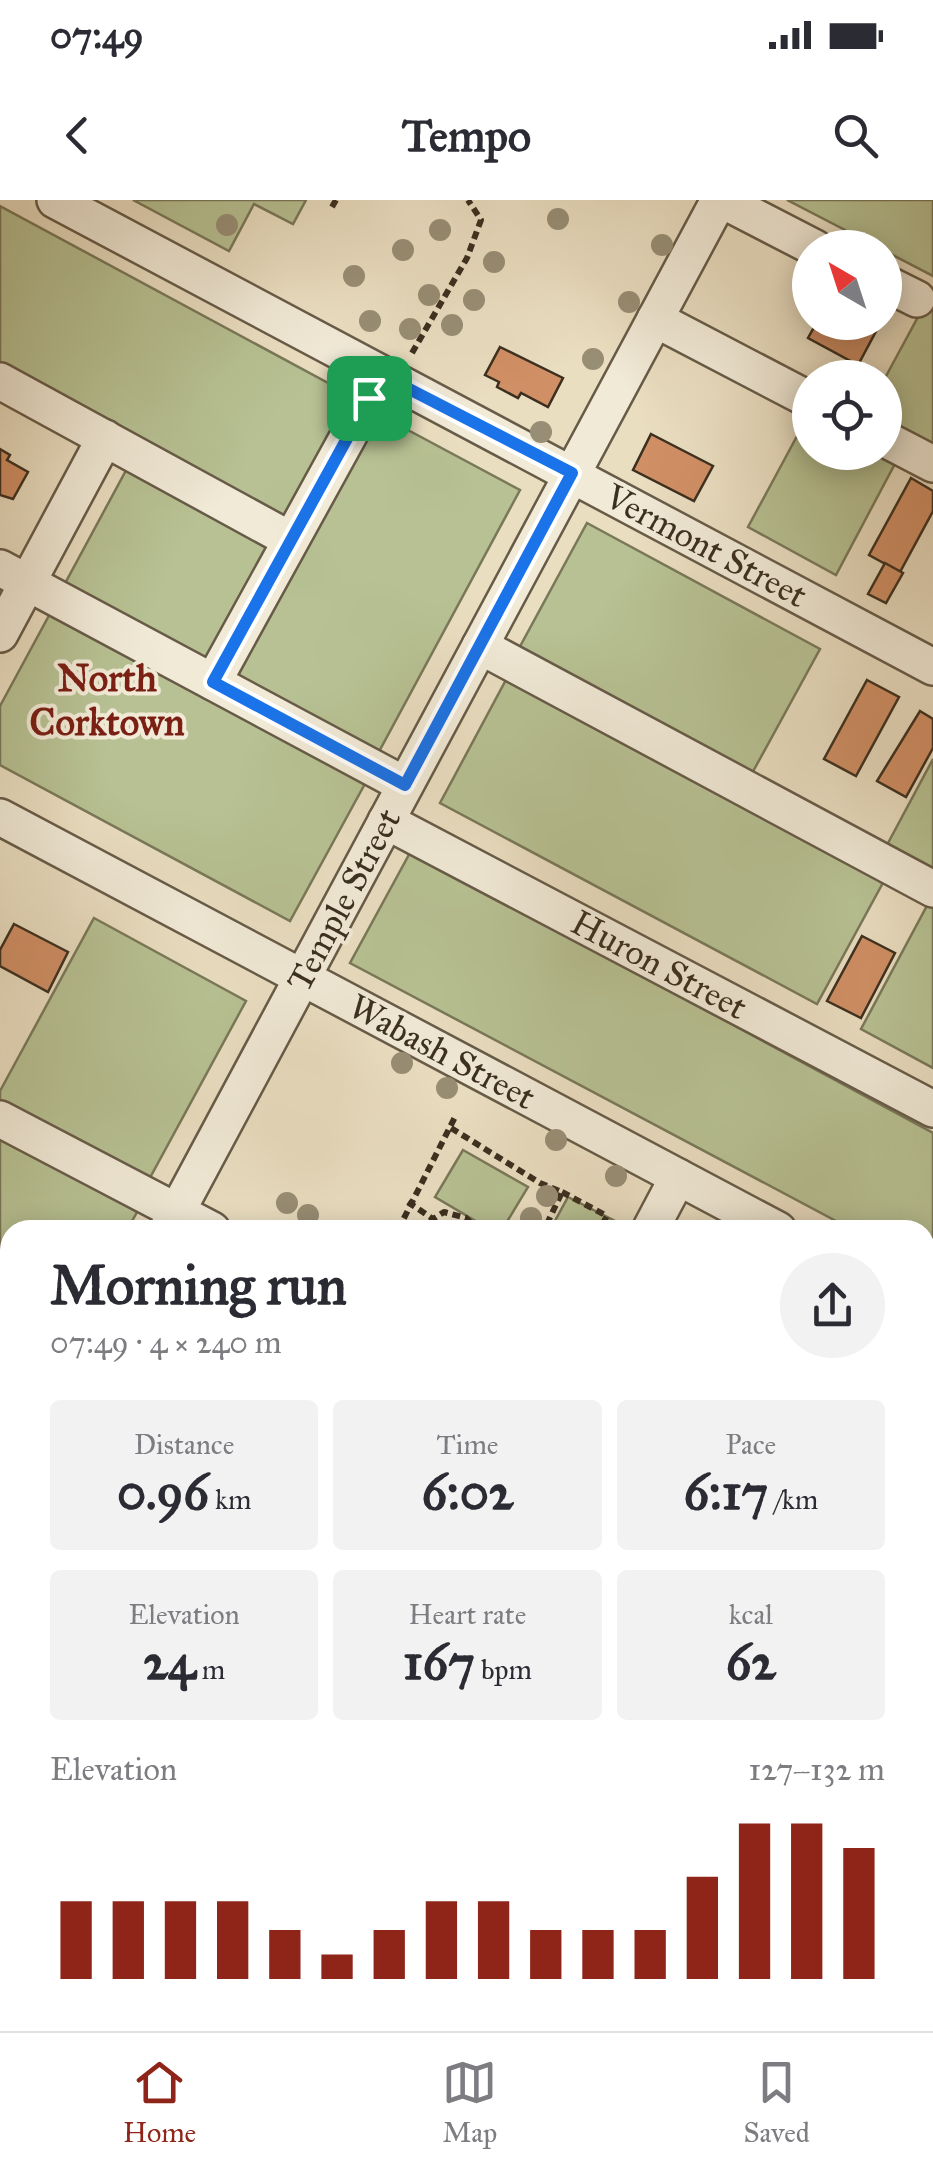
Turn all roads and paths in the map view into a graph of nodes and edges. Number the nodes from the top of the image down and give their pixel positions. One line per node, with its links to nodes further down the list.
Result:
1 (56, 200): 9 (street, Vermont Street)
2 (468, 200): 8 (path)
3 (720, 200): 4 (street); 7 (street, Temple Street)
4 (792, 236)
5 (902, 292): 6 (street)
6 (917, 299)
7 (654, 319): 11 (street); 15 (street, Temple Street)
8 (412, 352)
9 (382, 375): 15 (street, Vermont Street); 16 (street)
10 (0, 381): 12 (street)
11 (792, 391)
12 (105, 438): 16 (street); 17 (street)
13 (902, 448): 14 (street)
14 (933, 464)
15 (572, 473): 19 (street, Temple Street); 20 (street, Vermont Street)
16 (289, 539): 21 (street)
17 (14, 575): 18 (street); 21 (street)
18 (0, 634)
19 (480, 646): 22 (street, Temple Street); 25 (street)
20 (933, 668)
21 (213, 682): 22 (street)
22 (405, 785): 24 (street, Temple Street)
23 (0, 817): 26 (street, Wabash Street)
24 (386, 821): 26 (street, Temple Street); 27 (street, Huron Street)
25 (933, 889)
26 (302, 978): 31 (street, Wabash Street); 35 (street, Temple Street)
27 (933, 1109)
28 (455, 1117): 30 (path)
29 (0, 1119): 34 (street)
30 (450, 1128): 32 (path); 33 (path)
31 (678, 1177): 40 (street); 41 (street, Wabash Street)
32 (562, 1192): 38 (path); 39 (path)
33 (408, 1202): 36 (path); 37 (path)
34 (170, 1220)
35 (173, 1220)
36 (402, 1220)
37 (468, 1220)
38 (549, 1220)
39 (605, 1220)
40 (655, 1220)
41 (759, 1220)

